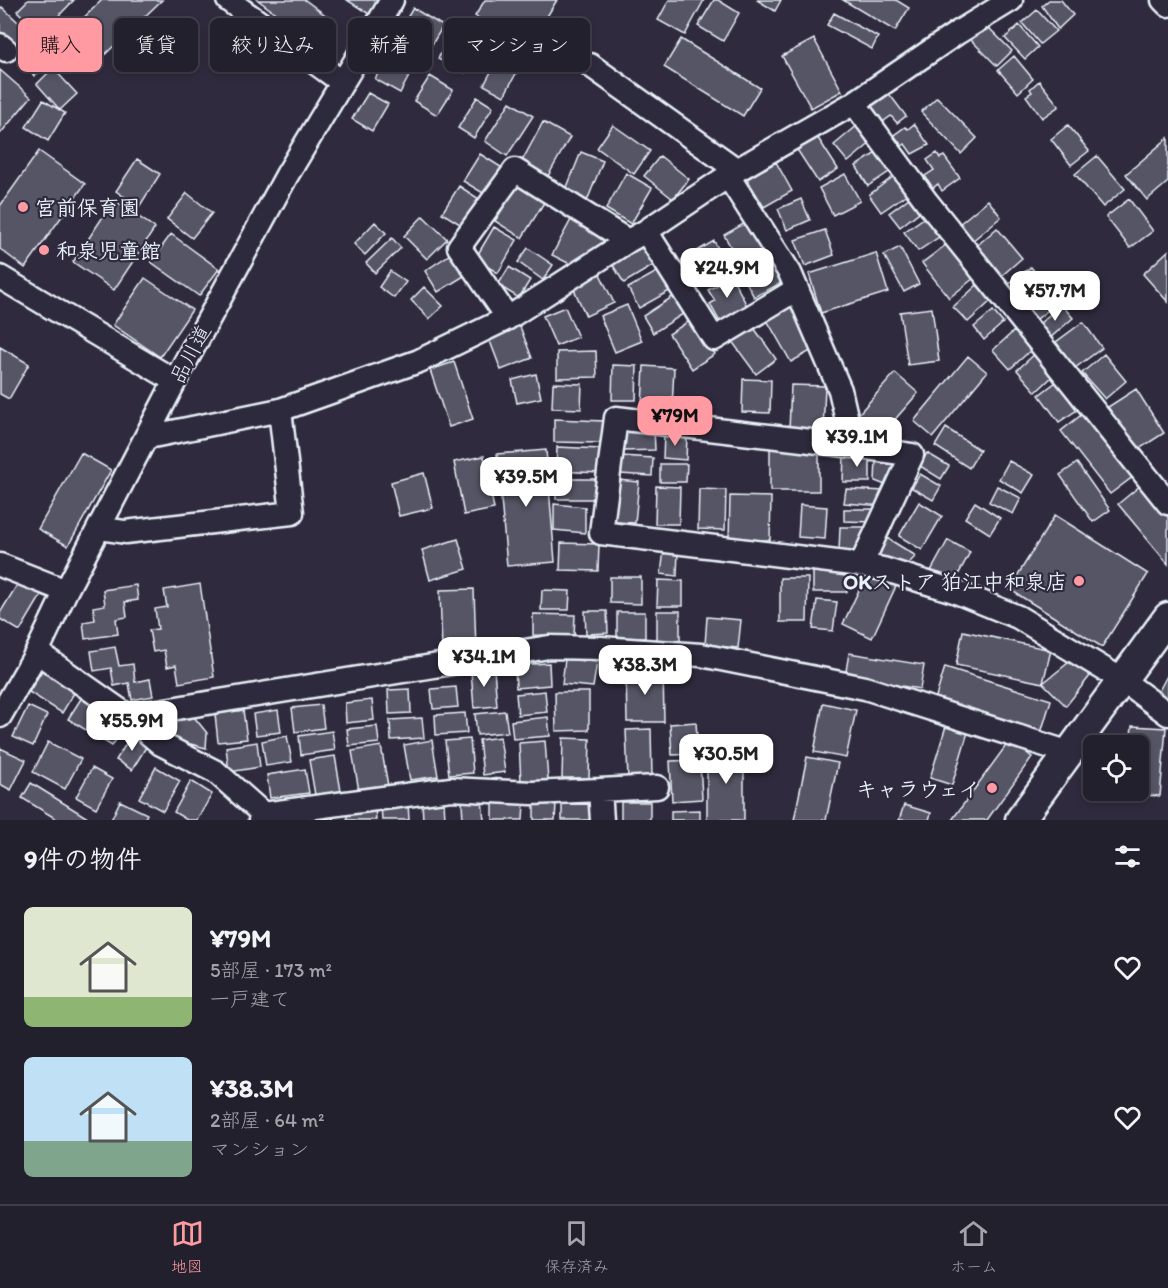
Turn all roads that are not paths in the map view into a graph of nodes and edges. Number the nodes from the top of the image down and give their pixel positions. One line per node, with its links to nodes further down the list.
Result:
1 (228, 0): 7 (street)
2 (392, 0): 7 (street, 品川道)
3 (1011, 0): 8 (street)
4 (1163, 0): 5 (street)
5 (1168, 5)
6 (591, 65): 9 (street)
7 (342, 82): 14 (street, 品川道)
8 (854, 103): 9 (street); 18 (street)
9 (732, 173): 10 (street); 12 (street)
10 (637, 236): 12 (street); 13 (street); 13 (street)
11 (0, 277): 14 (street)
12 (797, 289): 17 (street)
13 (508, 318): 15 (street)
14 (175, 381): 16 (street, 品川道)
15 (280, 410): 16 (street); 19 (street)
16 (148, 437): 19 (street, 品川道)
17 (854, 446): 20 (street); 20 (street)
18 (1168, 503)
19 (99, 528): 22 (street, 品川道)
20 (861, 564): 25 (street)
21 (0, 565): 22 (street)
22 (66, 591): 24 (street, 品川道)
23 (1168, 617): 25 (main road)
24 (37, 652): 27 (street, 品川道); 28 (street)
25 (1122, 681): 26 (street); 29 (main road)
26 (1168, 714)
27 (0, 716)
28 (128, 716): 29 (street); 32 (street)
29 (1070, 753): 34 (main road)
30 (657, 787): 31 (street)
31 (600, 790): 32 (street); 33 (street)
32 (265, 818)
33 (602, 820)
34 (1020, 820)

